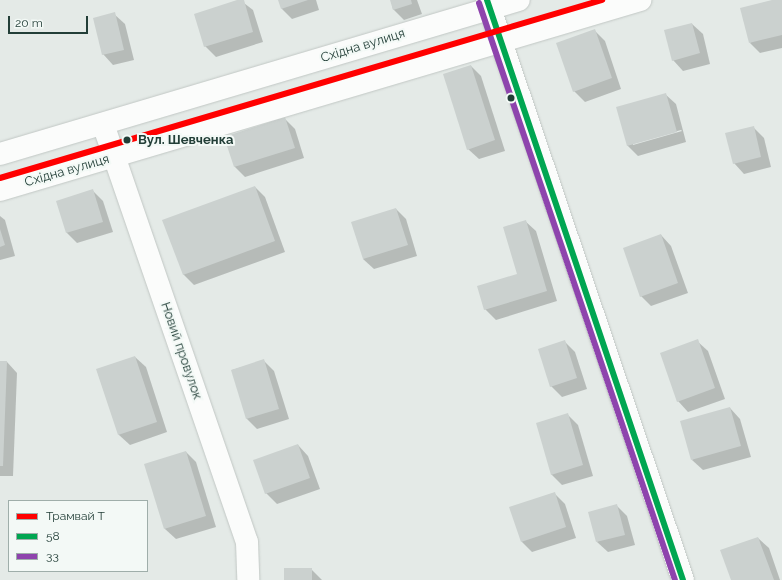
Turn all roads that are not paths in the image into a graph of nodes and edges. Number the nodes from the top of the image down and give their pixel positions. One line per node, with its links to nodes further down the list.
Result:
1 (519, 0): 3 (street, Східна вулиця)
2 (640, 0): 4 (street, Східна вулиця)
3 (489, 4): 4 (street); 5 (street, Східна вулиця)
4 (502, 40): 7 (street, Східна вулиця); 10 (street)
5 (103, 124): 6 (street, Східна вулиця); 7 (street, Новий провулок)
6 (0, 154)
7 (113, 157): 8 (street, Східна вулиця); 9 (street, Новий провулок)
8 (0, 190)
9 (248, 580)
10 (683, 580)

